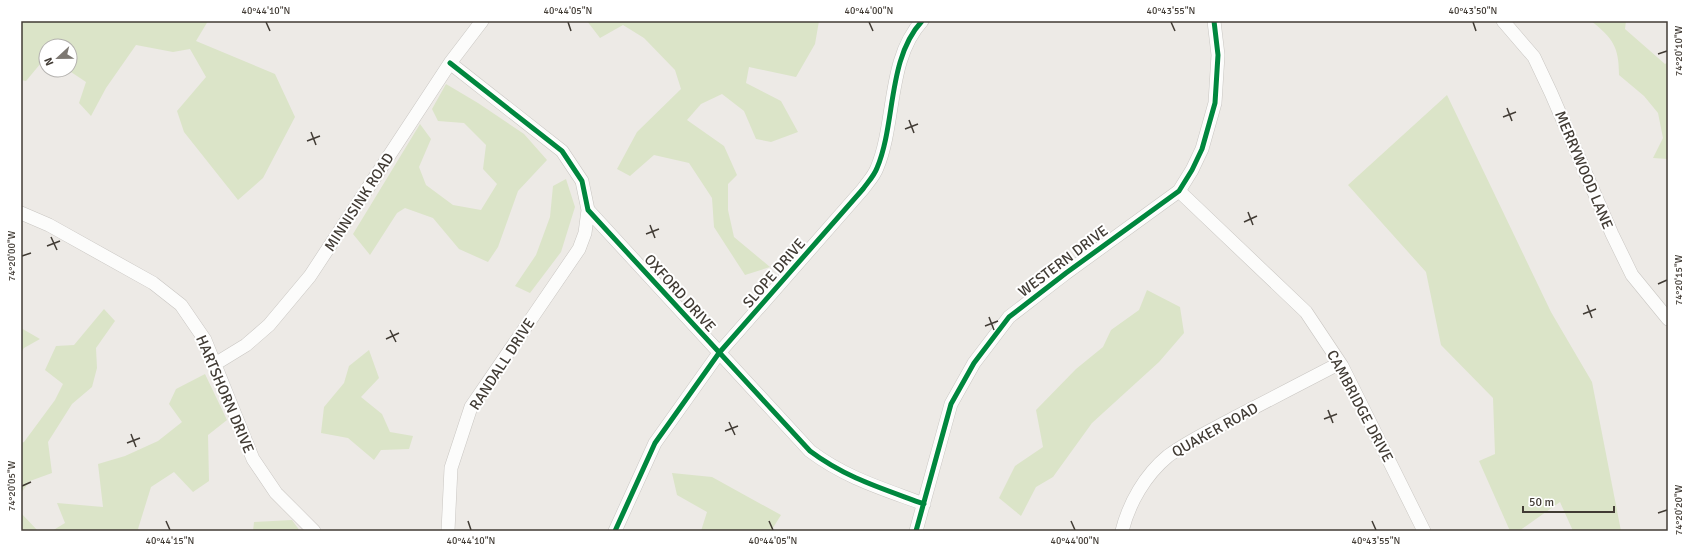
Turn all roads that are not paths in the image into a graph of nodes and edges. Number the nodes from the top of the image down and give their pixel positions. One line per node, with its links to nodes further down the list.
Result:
1 (482, 21): 5 (street, MINNISINK ROAD)
2 (922, 21): 10 (street, SLOPE DRIVE)
3 (1214, 21): 6 (street, WESTERN DRIVE)
4 (1503, 21): 9 (street, MERRYWOOD LANE)
5 (450, 63): 7 (street); 12 (street, MINNISINK ROAD)
6 (1179, 191): 11 (street, CAMBRIDGE DRIVE); 13 (street, WESTERN DRIVE)
7 (588, 210): 10 (street, OXFORD DRIVE); 15 (street, RANDALL DRIVE)
8 (21, 214): 12 (street, HARTSHORN DRIVE)
9 (1668, 319)
10 (719, 354): 13 (street, OXFORD DRIVE); 16 (street, SLOPE DRIVE)
11 (1340, 363): 18 (street, QUAKER ROAD); 19 (street, CAMBRIDGE DRIVE)
12 (214, 364): 14 (street, HARTSHORN DRIVE)
13 (924, 504): 17 (street, WESTERN DRIVE)
14 (314, 531)
15 (448, 531)
16 (615, 531)
17 (916, 531)
18 (1122, 531)
19 (1424, 531)

